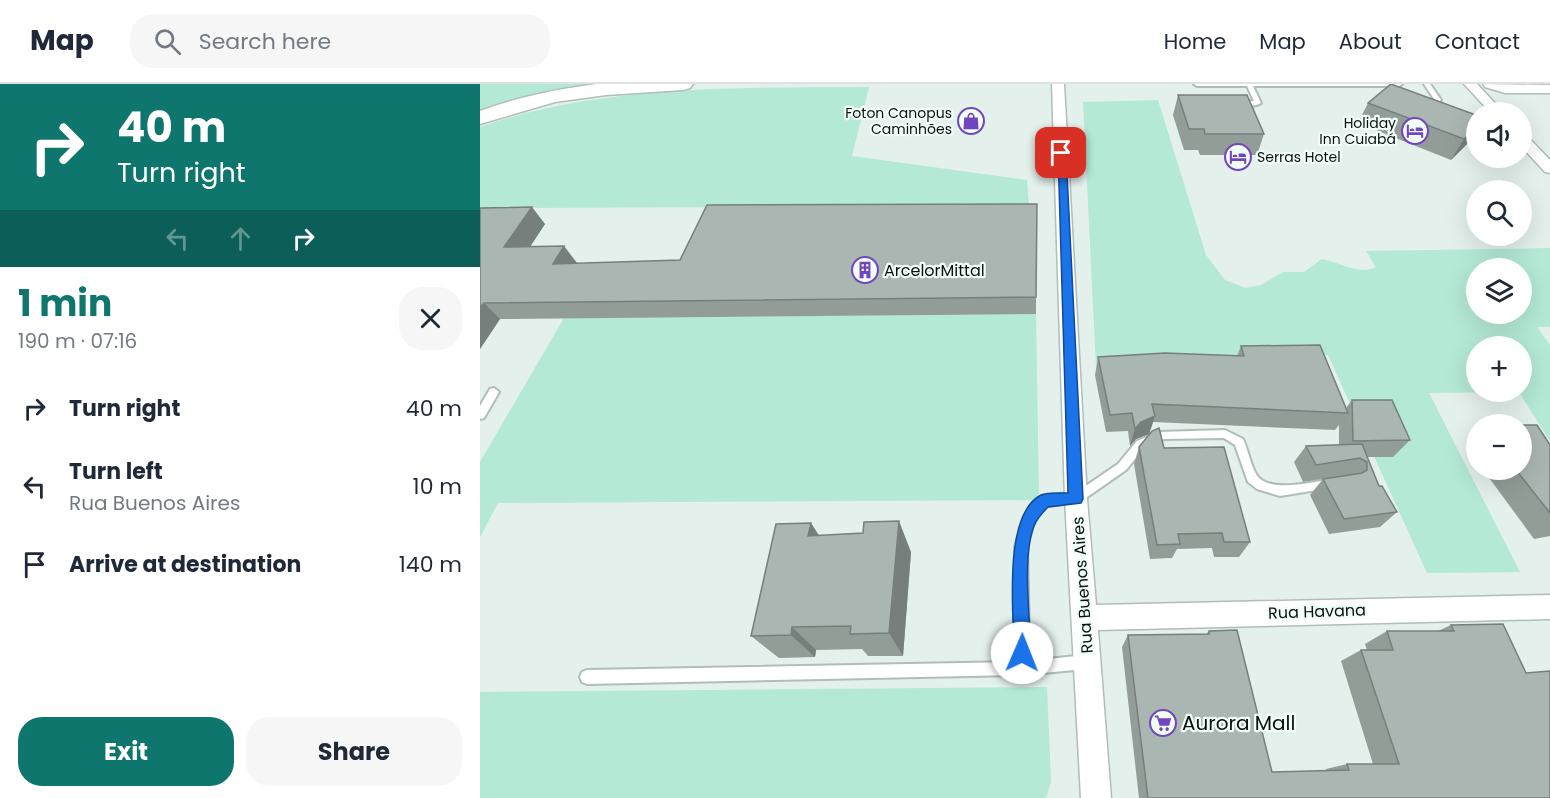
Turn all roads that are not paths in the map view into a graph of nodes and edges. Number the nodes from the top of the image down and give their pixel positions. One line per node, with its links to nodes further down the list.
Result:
1 (683, 84): 14 (highway)
2 (1058, 84): 20 (street, Rua Buenos Aires)
3 (1197, 84): 4 (lane)
4 (1249, 84): 5 (lane); 13 (lane)
5 (1399, 84): 10 (lane)
6 (1427, 84): 11 (lane)
7 (1470, 84): 12 (street)
8 (1489, 84): 9 (street)
9 (1550, 89)
10 (1404, 93)
11 (1419, 101)
12 (1487, 102)
13 (1227, 104)
14 (480, 117)
15 (1532, 150): 16 (street)
16 (1550, 169)
17 (494, 392): 18 (lane)
18 (480, 415)
19 (1346, 482): 20 (lane)
20 (1076, 499): 22 (street, Rua Buenos Aires); 24 (lane)
21 (1550, 607): 22 (street, Rua Havana)
22 (1084, 618): 23 (street, Rua Buenos Aires)
23 (1087, 662): 24 (lane); 26 (street, Rua Buenos Aires)
24 (1021, 668): 25 (lane)
25 (587, 677)
26 (1096, 798)

